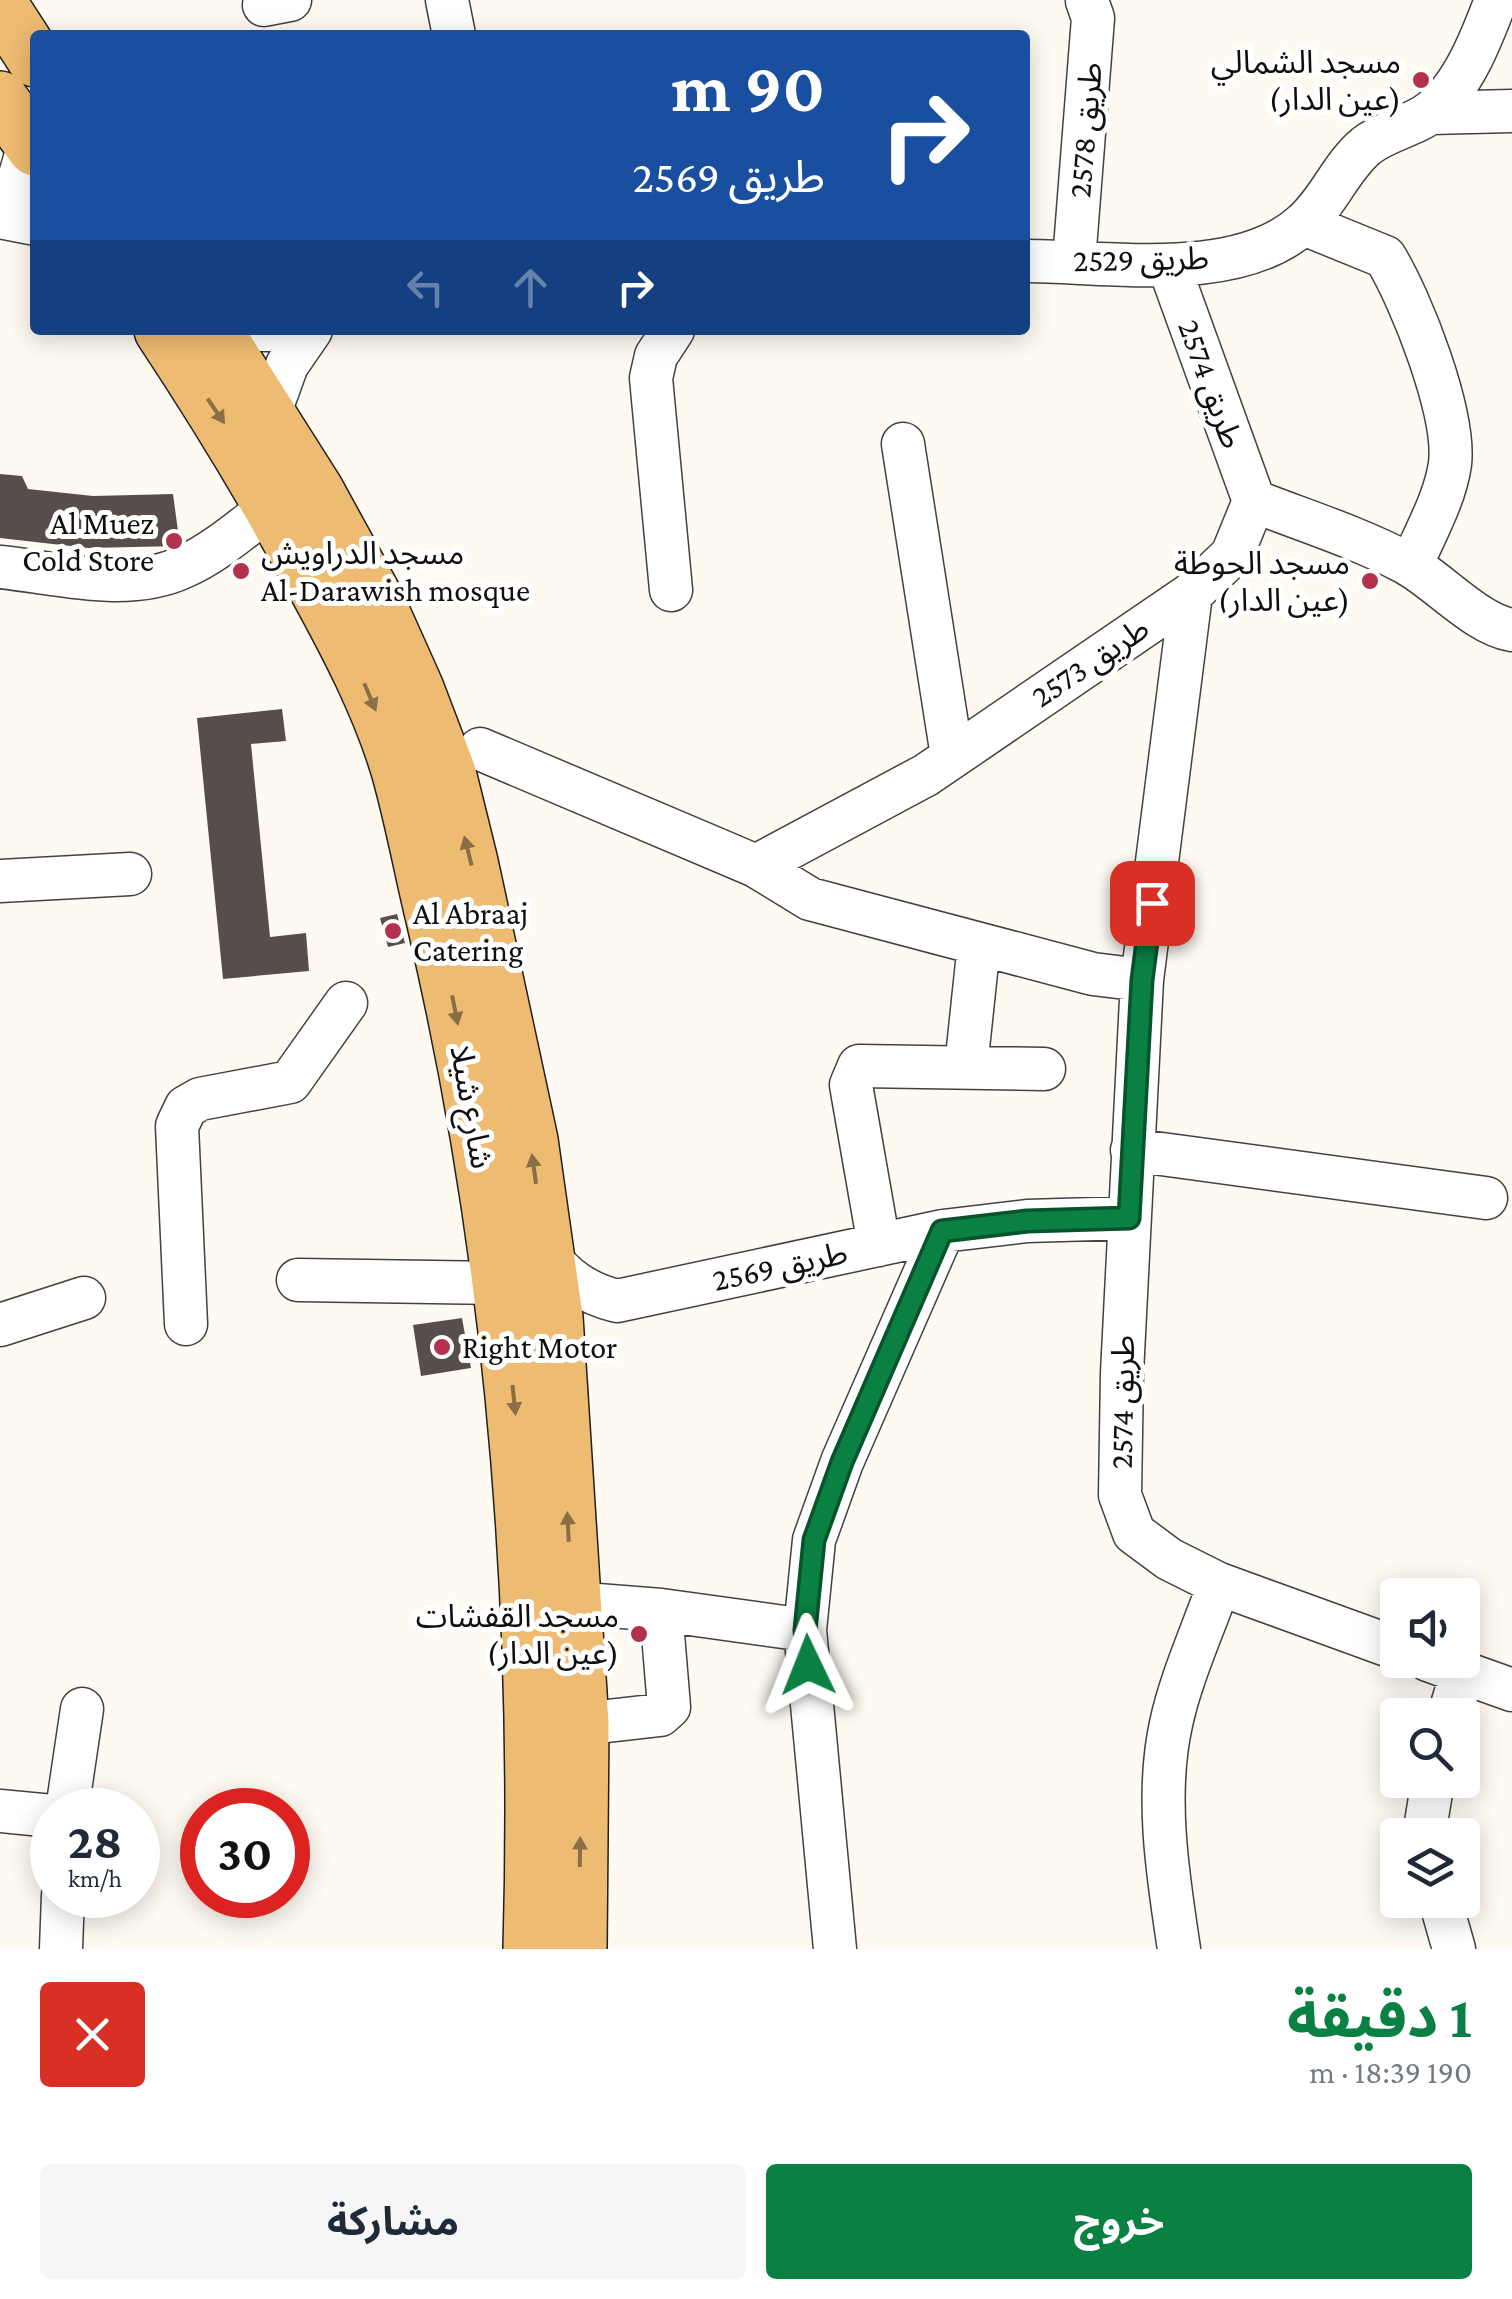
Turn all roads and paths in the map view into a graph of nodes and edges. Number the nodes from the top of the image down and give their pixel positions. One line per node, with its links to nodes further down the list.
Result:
1 (447, 0): 5 (street)
2 (1087, 0): 15 (street, طريق 2578)
3 (1496, 0): 8 (street, طريق 2529)
4 (0, 5): 6 (main road)
5 (453, 30)
6 (30, 50)
7 (1512, 112): 8 (street)
8 (1430, 113): 13 (street, طريق 2529)
9 (22, 129): 10 (street)
10 (0, 208)
11 (0, 217): 12 (street)
12 (30, 223)
13 (1304, 224): 16 (street, طريق 2529); 25 (street)
14 (1030, 261): 15 (street, طريق 2529)
15 (1074, 262): 16 (street, طريق 2529)
16 (1169, 266): 23 (street, طريق 2574)
17 (165, 335): 24 (main road, شارع شيلا, one-way to 24)
18 (217, 335): 21 (main road, شارع شيلا)
19 (308, 335): 21 (street)
20 (669, 335): 27 (street)
21 (270, 416): 45 (main road, شارع شيلا, one-way to 21)
22 (903, 444): 31 (street)
23 (1254, 502): 25 (street); 28 (street, طريق 2573)
24 (272, 506): 26 (street); 47 (main road, شارع شيلا, one-way to 47)
25 (1411, 566): 29 (street)
26 (0, 567)
27 (671, 590)
28 (1191, 594): 31 (street, طريق 2573); 36 (street, طريق 2574)
29 (1512, 630)
30 (480, 749): 32 (street)
31 (952, 756): 32 (street, طريق 2573)
32 (756, 866): 35 (street)
33 (130, 874): 34 (street)
34 (0, 880)
35 (979, 944): 36 (street); 38 (street)
36 (1142, 980): 40 (street, طريق 2574)
37 (346, 1003): 50 (street)
38 (966, 1068): 39 (street); 44 (street)
39 (1044, 1069)
40 (1132, 1150): 41 (street); 42 (street, طريق 2574)
41 (1486, 1198)
42 (1129, 1218): 43 (street, طريق 2569); 53 (street, طريق 2574)
43 (942, 1231): 44 (street, طريق 2569); 56 (street)
44 (879, 1245): 49 (street, طريق 2569)
45 (546, 1253): 49 (street); 52 (main road, شارع شيلا)
46 (298, 1280): 47 (street)
47 (499, 1283): 68 (main road, شارع شيلا, one-way to 68)
48 (84, 1298): 51 (street)
49 (616, 1301): 52 (street)
50 (186, 1324)
51 (0, 1325)
52 (558, 1356): 54 (main road, شارع شيلا, one-way to 52)
53 (1219, 1584): 57 (street, طريق 2574); 71 (street)
54 (572, 1602): 55 (street); 61 (main road, شارع شيلا)
55 (661, 1610): 56 (street); 61 (street)
56 (805, 1630): 70 (street)
57 (1380, 1642)
58 (1478, 1678): 59 (street)
59 (1512, 1690)
60 (82, 1709): 62 (street)
61 (580, 1724): 69 (main road, شارع شيلا, one-way to 61)
62 (71, 1788)
63 (0, 1811): 64 (street)
64 (30, 1814)
65 (62, 1918): 67 (street)
66 (1445, 1918): 72 (street)
67 (60, 1949)
68 (531, 1949)
69 (579, 1949)
70 (835, 1949)
71 (1179, 1949)
72 (1454, 1949)

